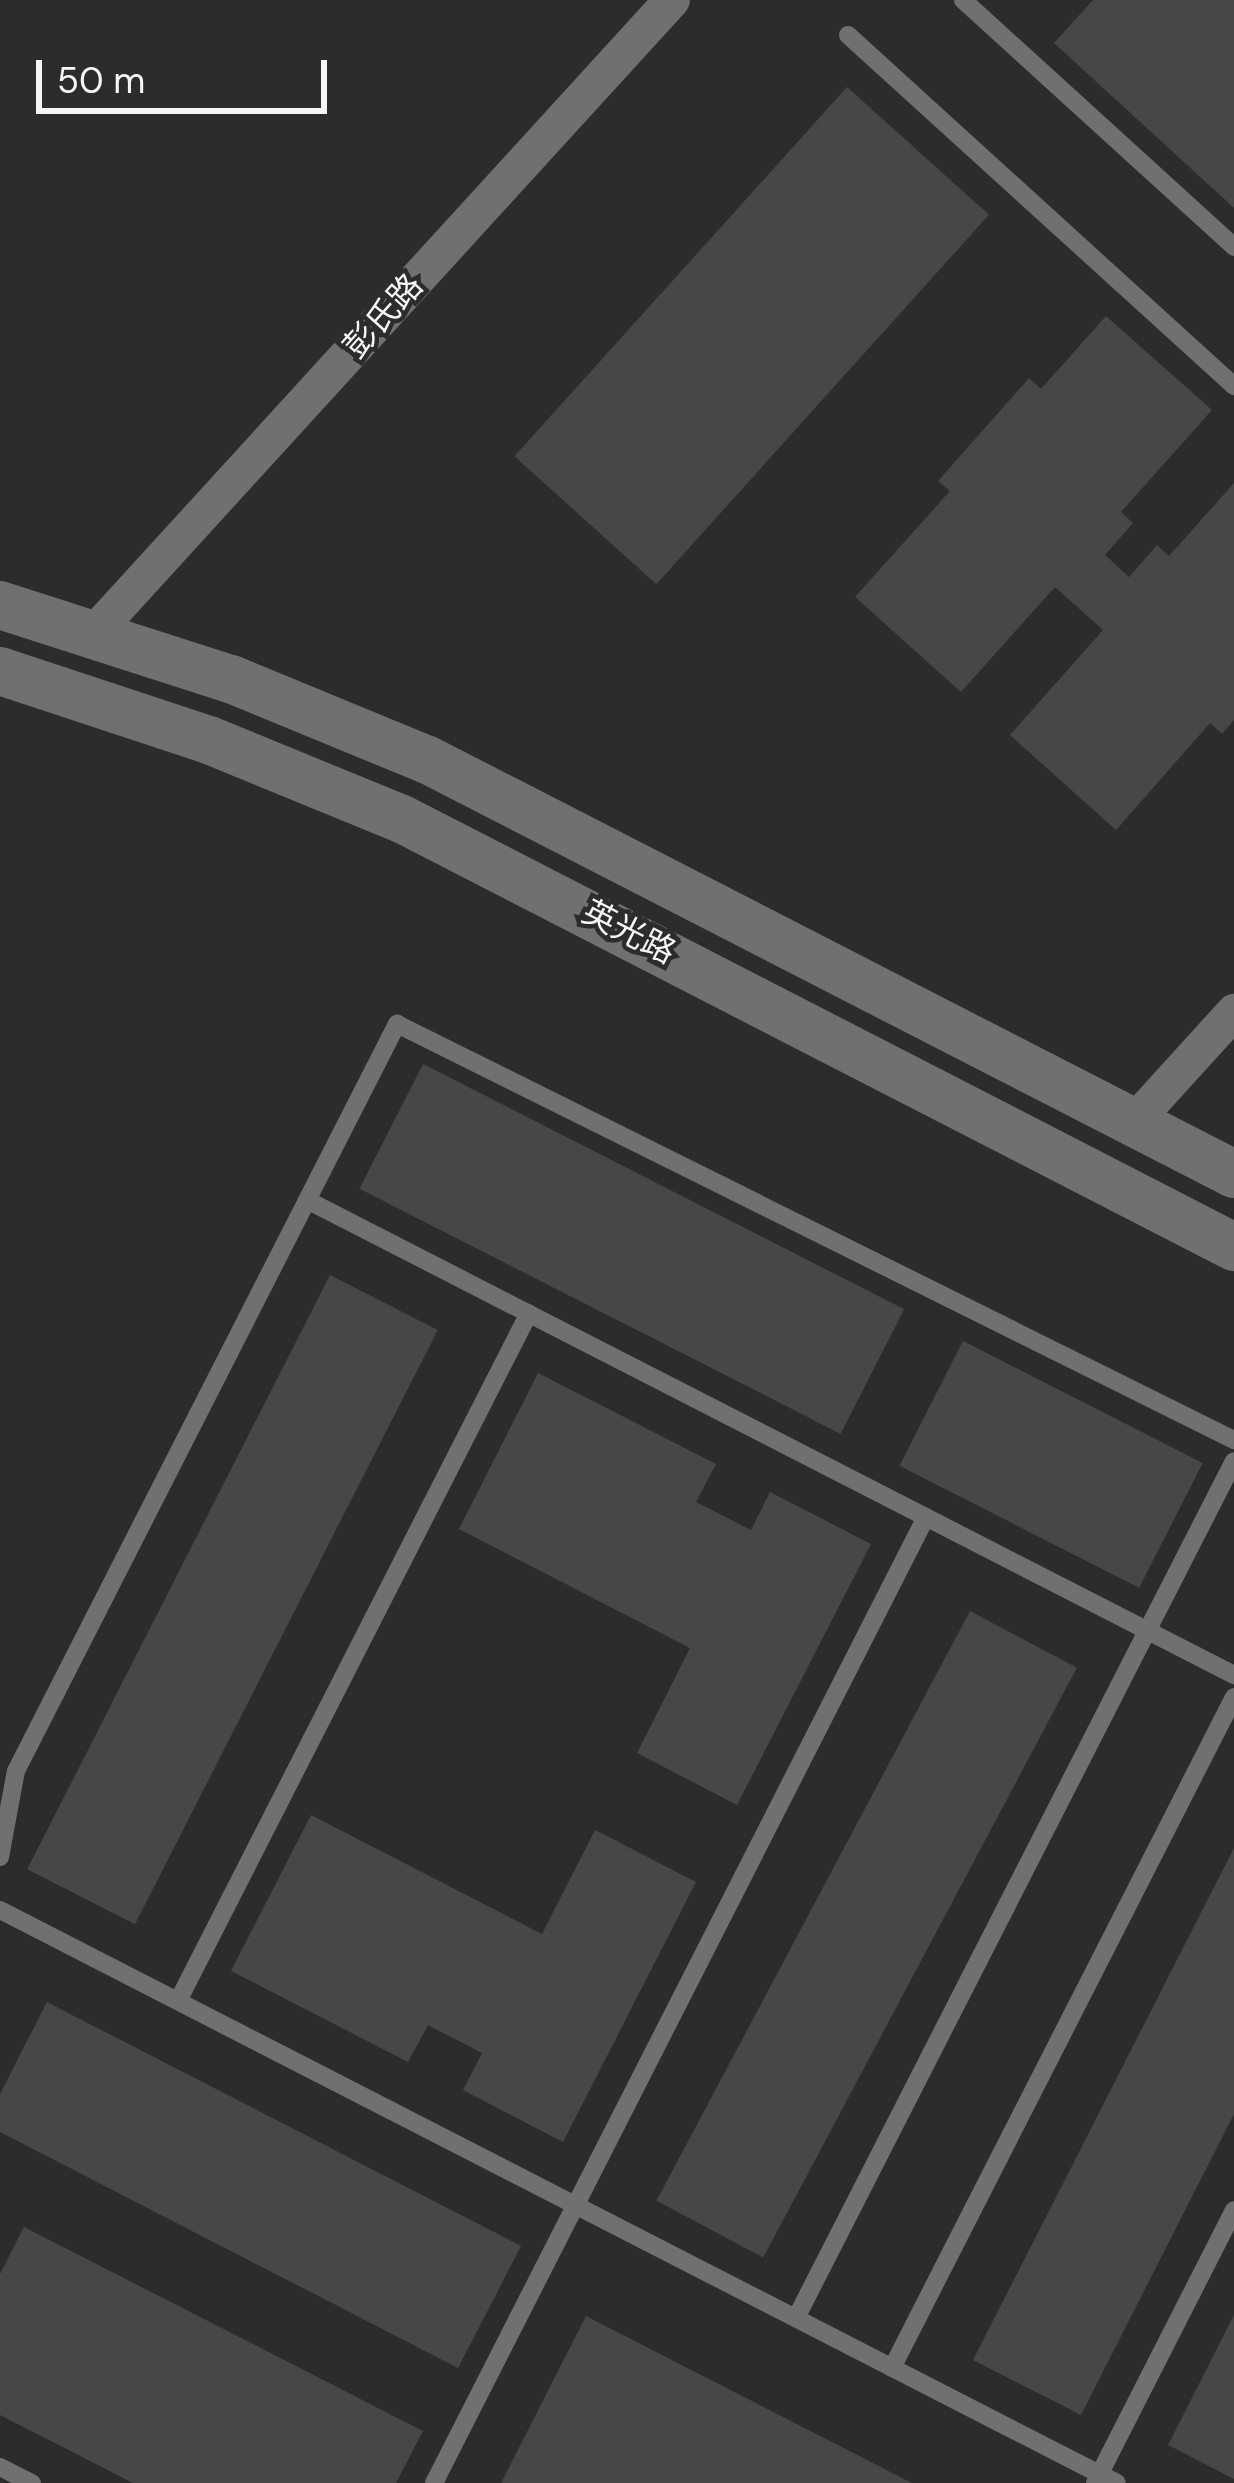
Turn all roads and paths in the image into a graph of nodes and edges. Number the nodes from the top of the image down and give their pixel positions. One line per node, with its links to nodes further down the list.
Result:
1 (672, 0): 7 (street, 彭氏路)
2 (963, 0): 4 (lane)
3 (848, 34): 5 (lane)
4 (1234, 247)
5 (1234, 386)
6 (0, 605): 7 (main road, 英光路)
7 (94, 633): 10 (main road, 英光路)
8 (0, 671): 13 (main road, 英光路)
9 (1234, 1012): 10 (street)
10 (1134, 1122): 11 (main road, 英光路)
11 (1234, 1174)
12 (307, 1200): 14 (lane); 15 (lane); 21 (lane)
13 (1234, 1246)
14 (529, 1313): 17 (lane); 23 (lane)
15 (1234, 1440)
16 (1234, 1461): 18 (lane)
17 (926, 1517): 18 (lane); 24 (lane)
18 (1147, 1631): 19 (lane); 26 (lane)
19 (1234, 1676)
20 (1234, 1697): 27 (lane)
21 (0, 1857)
22 (0, 1910): 23 (lane)
23 (178, 2002): 24 (lane)
24 (575, 2206): 26 (lane); 31 (lane)
25 (1234, 2210): 29 (lane)
26 (796, 2318): 27 (lane)
27 (892, 2368): 29 (lane)
28 (0, 2467): 30 (lane)
29 (1104, 2480)
30 (32, 2483)
31 (434, 2483)

